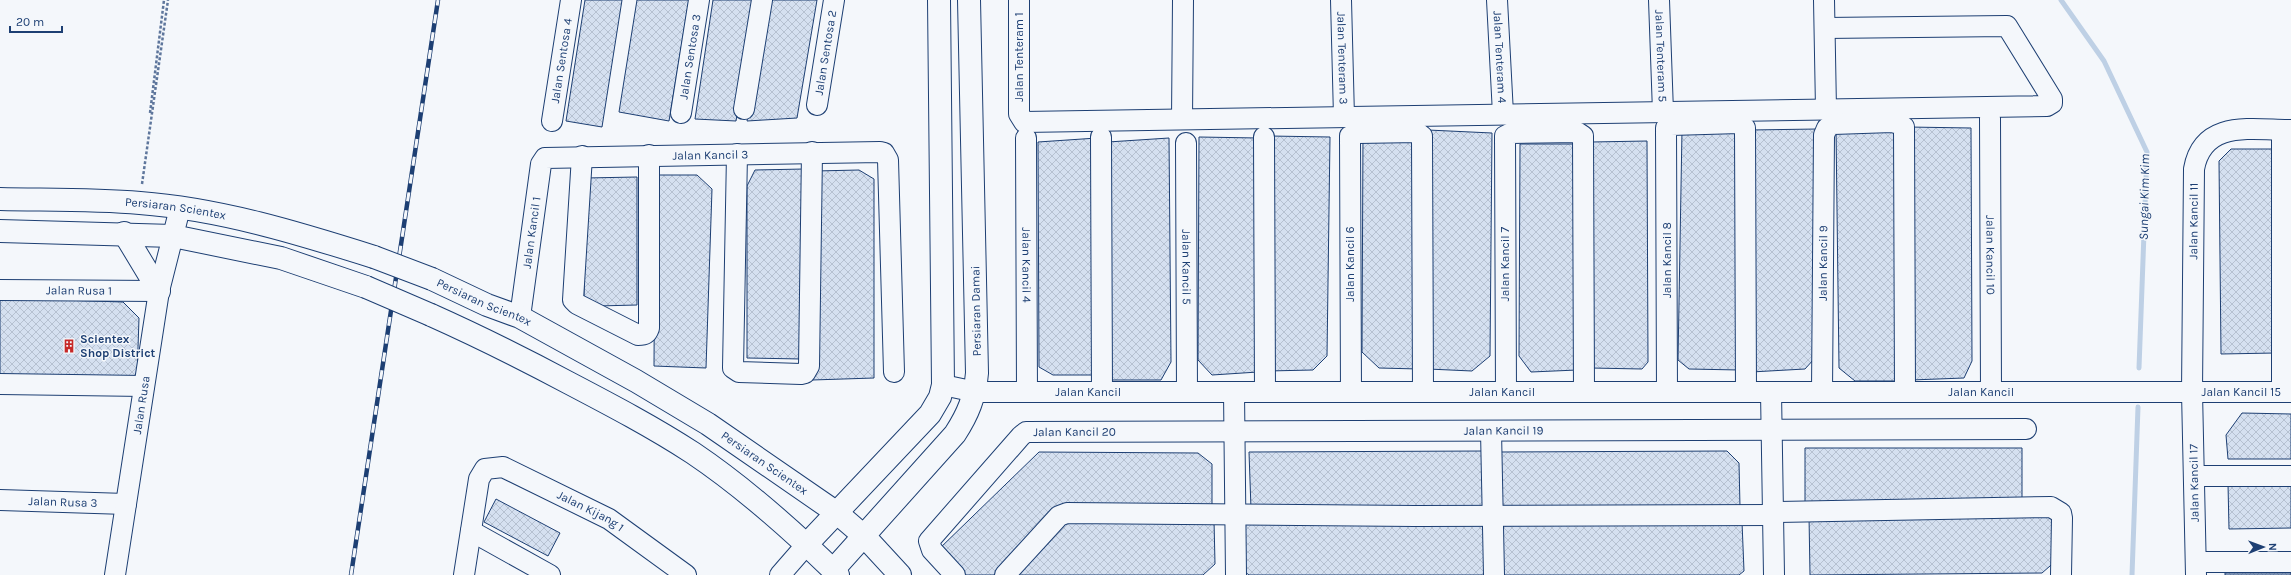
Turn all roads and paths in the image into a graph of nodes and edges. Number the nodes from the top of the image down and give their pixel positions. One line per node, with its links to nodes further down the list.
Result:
1 (164, 0): 37 (path)
2 (168, 0): 37 (path)
3 (571, 0): 25 (street, Jalan Sentosa 4)
4 (699, 0): 19 (street, Jalan Sentosa 3)
5 (762, 0): 17 (street)
6 (834, 0): 16 (street, Jalan Sentosa 2)
7 (939, 0): 47 (main road)
8 (969, 0): 49 (main road, Persiaran Damai)
9 (1019, 0): 23 (street, Jalan Tenteram 1)
10 (1182, 0): 23 (street)
11 (1341, 0): 21 (street, Jalan Tenteram 3)
12 (1498, 0): 20 (street, Jalan Tenteram 4)
13 (1659, 0): 24 (street, Jalan Tenteram 5)
14 (1824, 0): 15 (street)
15 (1824, 28): 18 (street); 18 (street)
16 (817, 105)
17 (744, 109)
18 (1826, 109): 24 (street)
19 (681, 113)
20 (1503, 114): 21 (street); 24 (street)
21 (1344, 117): 23 (street)
22 (1990, 118): 64 (street, Jalan Kancil 10)
23 (1182, 119)
24 (1664, 120): 59 (street, Jalan Kancil 8); 60 (street)
25 (552, 121)
26 (2286, 130): 65 (street, Jalan Kancil 11); 66 (street)
27 (1101, 137): 51 (street)
28 (1264, 137): 54 (street)
29 (1026, 138): 50 (street, Jalan Kancil 4)
30 (1186, 143): 52 (street, Jalan Kancil 5)
31 (812, 152): 32 (street, Jalan Kancil 3); 32 (street); 45 (street, Jalan Kancil 3)
32 (736, 154): 33 (street, Jalan Kancil 3)
33 (649, 155): 35 (street, Jalan Kancil 3); 35 (street)
34 (553, 156): 35 (street, Jalan Kancil 3); 44 (street, Jalan Kancil 1)
35 (582, 156)
36 (0, 199): 37 (main road, Persiaran Scientex)
37 (139, 202): 38 (main road, Persiaran Scientex)
38 (180, 208): 41 (street, Jalan Rusa); 44 (main road, Persiaran Scientex, bridge)
39 (0, 231): 40 (main road)
40 (124, 233): 41 (main road); 43 (main road)
41 (173, 236): 43 (street, Jalan Rusa); 81 (main road, bridge)
42 (0, 290): 43 (street, Jalan Rusa 1)
43 (159, 291): 48 (street, Jalan Rusa)
44 (520, 317): 75 (main road, Persiaran Scientex)
45 (894, 372)
46 (0, 384): 48 (street)
47 (943, 385): 49 (street, Jalan Kancil); 75 (main road)
48 (144, 386): 74 (street, Jalan Rusa)
49 (976, 392): 50 (street, Jalan Kancil); 80 (main road, Persiaran Damai)
50 (1027, 392): 51 (street, Jalan Kancil)
51 (1102, 392): 52 (street, Jalan Kancil)
52 (1187, 392): 53 (street, Jalan Kancil)
53 (1234, 392): 54 (street, Jalan Kancil); 70 (street)
54 (1265, 392): 55 (street, Jalan Kancil)
55 (1351, 392): 56 (street, Jalan Kancil); 56 (street, Jalan Kancil 6)
56 (1423, 392): 57 (street, Jalan Kancil)
57 (1506, 392): 58 (street, Jalan Kancil); 58 (street, Jalan Kancil 7)
58 (1584, 392): 59 (street, Jalan Kancil)
59 (1668, 392): 60 (street, Jalan Kancil)
60 (1746, 392): 61 (street, Jalan Kancil)
61 (1771, 392): 62 (street, Jalan Kancil); 68 (street)
62 (1822, 392): 63 (street, Jalan Kancil); 63 (street, Jalan Kancil 9)
63 (1905, 392): 64 (street, Jalan Kancil)
64 (1990, 392): 65 (street, Jalan Kancil)
65 (2192, 392): 66 (street, Jalan Kancil 15); 71 (street, Jalan Kancil 17)
66 (2287, 392)
67 (2026, 429): 68 (street, Jalan Kancil 19)
68 (1772, 430): 69 (street, Jalan Kancil 19); 77 (street)
69 (1491, 431): 70 (street, Jalan Kancil 19); 78 (street)
70 (1235, 432): 76 (street); 91 (street, Jalan Kancil 20)
71 (2194, 476): 72 (street); 83 (street, Jalan Kancil 17)
72 (2291, 476)
73 (0, 500): 74 (street, Jalan Rusa 3)
74 (126, 504): 85 (street, Jalan Rusa)
75 (837, 513): 80 (main road, Persiaran Scientex); 81 (main road)
76 (1235, 514): 78 (street); 92 (street); 93 (street)
77 (1774, 514): 78 (street); 95 (street); 96 (street)
78 (1493, 515): 94 (street)
79 (471, 531): 86 (street); 87 (street); 88 (street, Jalan Kijang 1)
80 (865, 537): 84 (main road, Persiaran Damai); 90 (main road, Persiaran Scientex)
81 (807, 544): 84 (main road); 89 (street)
82 (2291, 562): 83 (street)
83 (2196, 569)
84 (836, 573)
85 (118, 574)
86 (464, 575)
87 (550, 575)
88 (686, 575)
89 (780, 575)
90 (900, 575)
91 (955, 575)
92 (1005, 575)
93 (1236, 575)
94 (1494, 575)
95 (1774, 575)
96 (2061, 575)

